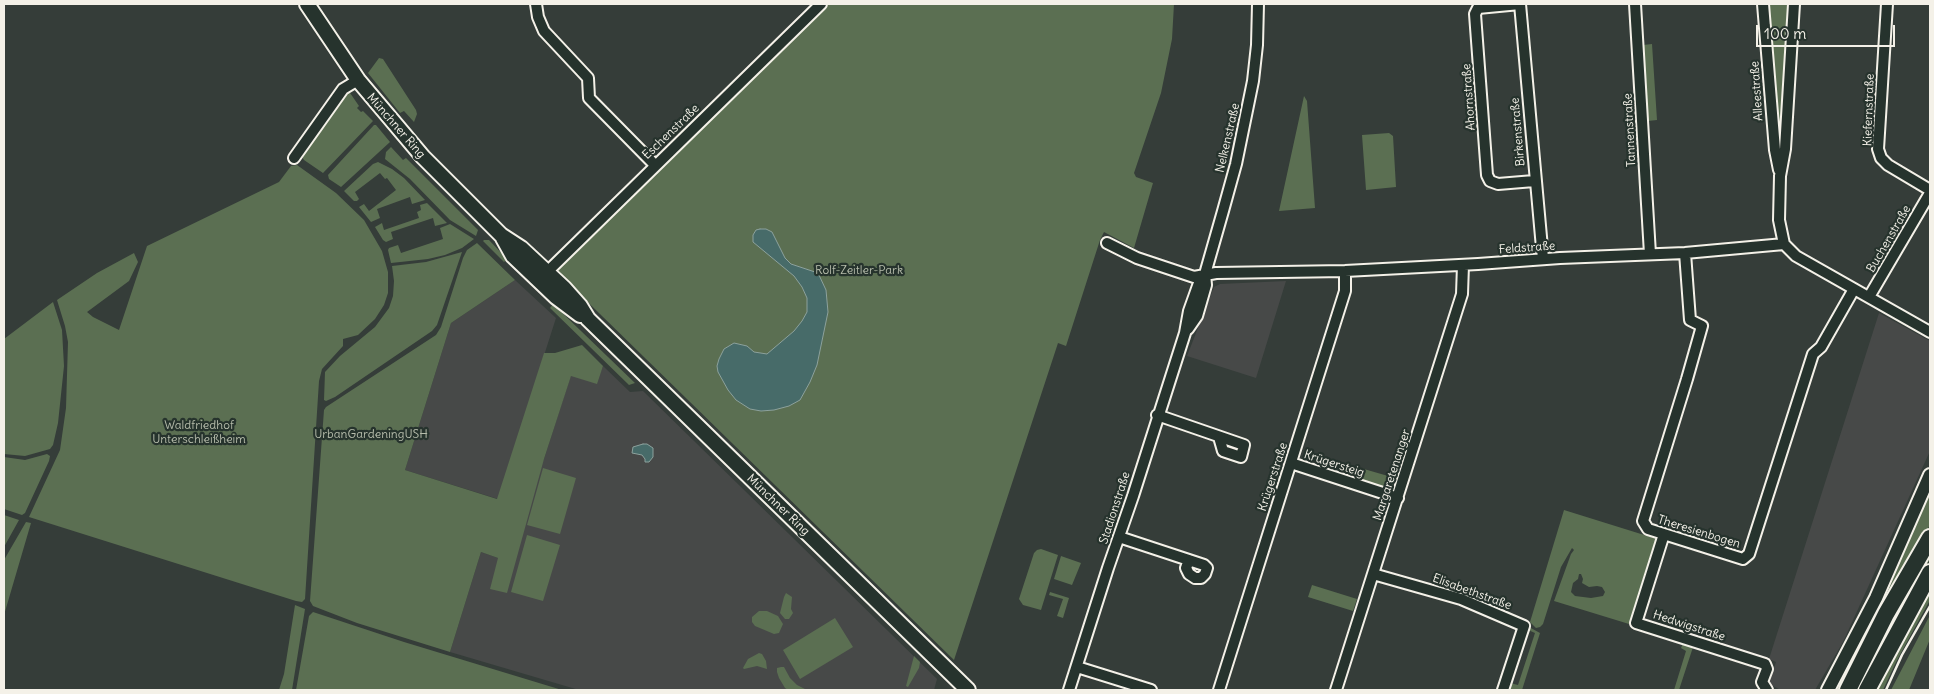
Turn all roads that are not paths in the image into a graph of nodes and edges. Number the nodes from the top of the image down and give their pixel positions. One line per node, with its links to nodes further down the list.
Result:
1 (307, 4): 11 (main road, Münchner Ring)
2 (536, 4): 13 (street)
3 (822, 4): 10 (street, Eschenstraße)
4 (1258, 4): 24 (street, Nelkenstraße)
5 (1520, 4): 15 (street, Birkenstraße); 15 (street, Ahornstraße)
6 (1635, 4): 20 (street, Tannenstraße)
7 (1763, 4): 14 (street, Alleestraße)
8 (1794, 4): 14 (street, Alleestraße)
9 (1887, 4): 16 (street, Kiefernstraße)
10 (810, 7): 13 (street, Eschenstraße)
11 (358, 80): 12 (street); 25 (main road, Münchner Ring)
12 (294, 158)
13 (655, 165): 25 (street, Eschenstraße)
14 (1780, 176): 18 (street, Alleestraße)
15 (1534, 181): 21 (street, Birkenstraße)
16 (1930, 192): 27 (street, Buchenstraße)
17 (1107, 243): 24 (street, Feldstraße)
18 (1784, 244): 19 (street, Feldstraße); 26 (street)
19 (1685, 253): 20 (street, Feldstraße); 34 (street, Theresienbogen)
20 (1650, 254): 21 (street, Feldstraße)
21 (1543, 259): 22 (street, Feldstraße)
22 (1463, 265): 23 (street, Feldstraße); 33 (street, Margaretenanger)
23 (1345, 271): 24 (street, Feldstraße); 31 (street, Krügerstraße)
24 (1205, 274): 29 (street, Stadionstraße)
25 (543, 276): 42 (main road, Münchner Ring)
26 (1854, 288): 27 (street); 34 (street, Theresienbogen)
27 (1869, 297): 28 (street)
28 (1930, 332)
29 (1158, 415): 30 (street); 35 (street, Stadionstraße)
30 (1219, 437)
31 (1291, 464): 33 (street, Krügersteig); 45 (street, Krügerstraße)
32 (1930, 476): 49 (street)
33 (1398, 498): 39 (street, Margaretenanger)
34 (1664, 534): 48 (street, Hedwigstraße)
35 (1119, 537): 37 (street); 40 (street, Stadionstraße)
36 (1930, 538): 50 (main road)
37 (1188, 560)
38 (1930, 573): 51 (main road)
39 (1373, 574): 46 (street, Margaretenanger); 47 (street, Elisabethstraße)
40 (1077, 668): 41 (street); 43 (street, Stadionstraße)
41 (1128, 687): 44 (street)
42 (968, 690)
43 (1069, 690)
44 (1151, 690)
45 (1220, 690)
46 (1336, 690)
47 (1503, 690)
48 (1767, 690)
49 (1828, 690)
50 (1848, 690)
51 (1867, 690)

